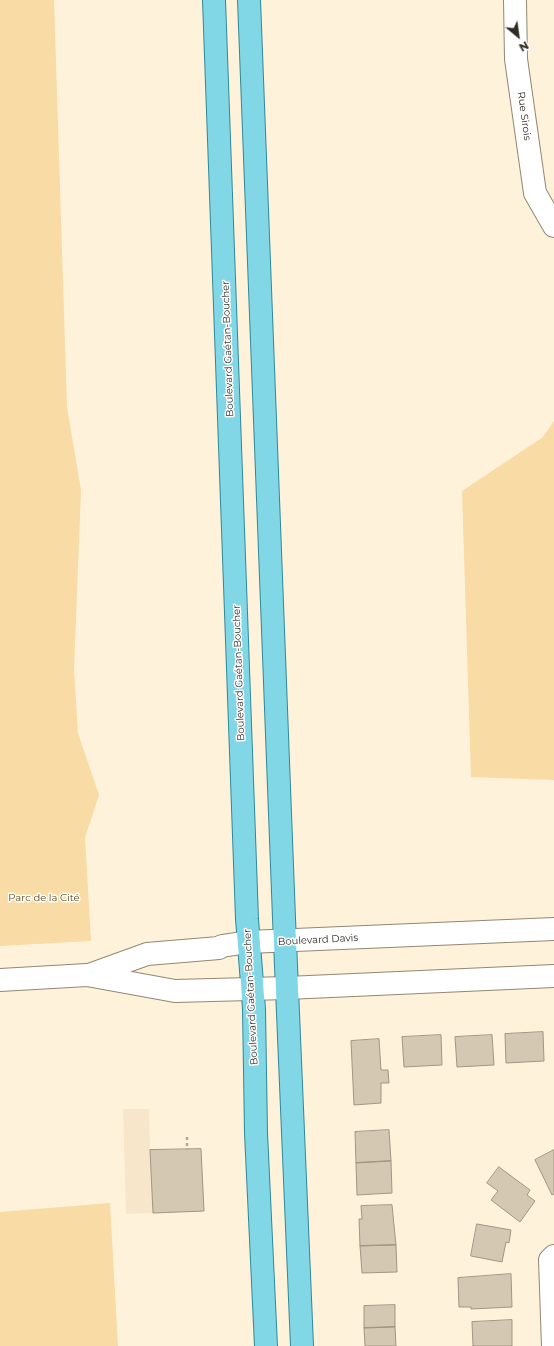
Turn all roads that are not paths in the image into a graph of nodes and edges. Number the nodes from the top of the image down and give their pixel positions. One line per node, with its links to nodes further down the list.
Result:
1 (214, 0): 7 (main road, Boulevard Gaétan-Boucher)
2 (249, 0): 6 (main road)
3 (515, 0): 4 (street, Rue Sirois)
4 (554, 226)
5 (554, 929): 6 (street, Boulevard Davis)
6 (286, 941): 7 (street, Boulevard Davis); 11 (main road)
7 (248, 942): 8 (street, Boulevard Davis); 12 (main road, Boulevard Gaétan-Boucher)
8 (88, 975): 10 (street, Boulevard Davis); 12 (street, Boulevard Davis)
9 (554, 976): 11 (street, Boulevard Davis)
10 (0, 980)
11 (287, 988): 12 (street, Boulevard Davis); 15 (main road)
12 (252, 989): 14 (main road, Boulevard Gaétan-Boucher)
13 (554, 1256): 16 (street)
14 (266, 1346)
15 (302, 1346)
16 (553, 1346)

